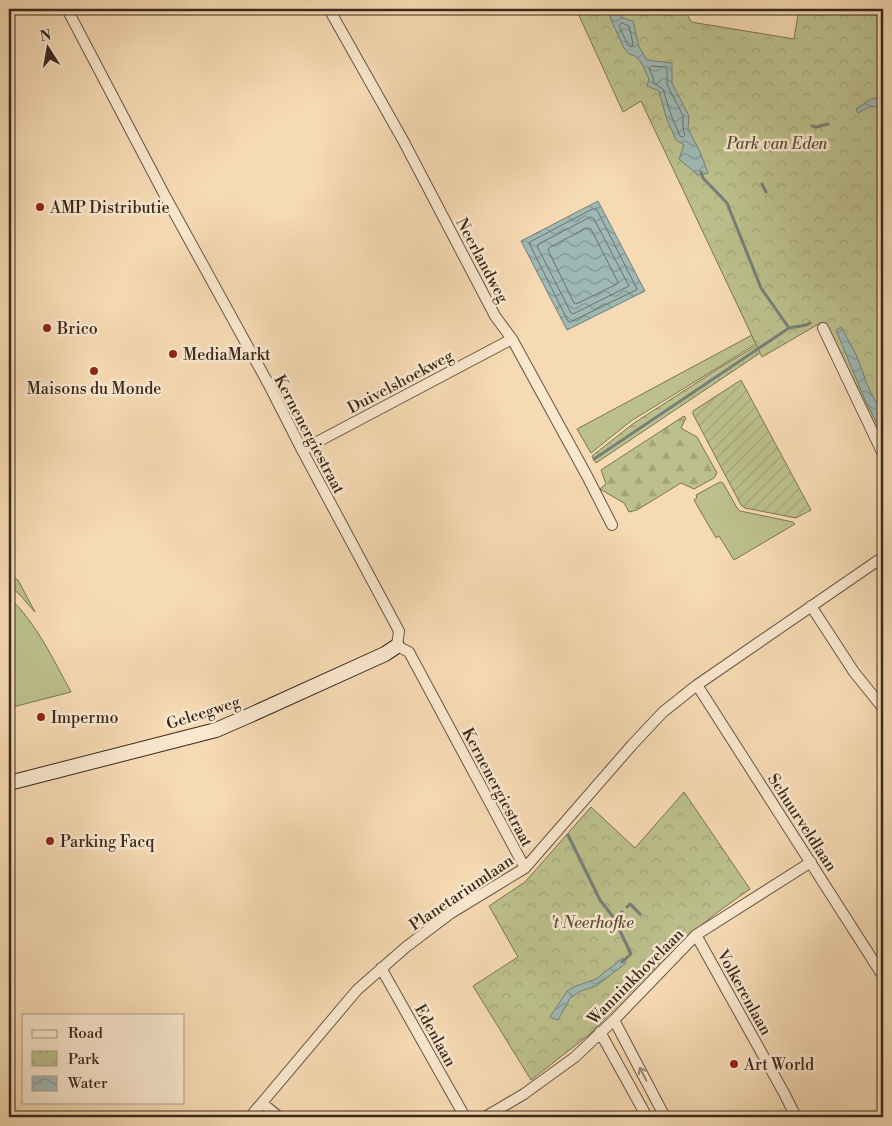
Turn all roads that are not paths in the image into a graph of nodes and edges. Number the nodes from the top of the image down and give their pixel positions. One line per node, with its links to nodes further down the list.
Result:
1 (67, 9): 5 (street, Kernenergiestraat)
2 (330, 9): 4 (street, Neerlandweg)
3 (823, 328): 6 (street)
4 (512, 339): 5 (street, Duivelshoekweg); 7 (street, Neerlandweg)
5 (302, 450): 10 (street, Kernenergiestraat)
6 (883, 454)
7 (612, 525)
8 (883, 557): 9 (street, Planetariumlaan)
9 (811, 606): 11 (street, Planetariumlaan); 12 (street)
10 (397, 646): 13 (street, Geleegweg); 15 (street, Kernenergiestraat)
11 (698, 685): 14 (street, Schuurveldlaan); 15 (street, Planetariumlaan)
12 (883, 708)
13 (9, 784)
14 (811, 862): 16 (street, Wanninkhovelaan); 18 (street, Schuurveldlaan)
15 (525, 868): 17 (street, Planetariumlaan)
16 (696, 935): 19 (street, Wanninkhovelaan); 28 (street, Volkerenlaan)
17 (381, 968): 21 (street, Planetariumlaan); 24 (street, Edenlaan)
18 (883, 976)
19 (614, 1020): 20 (street, Wanninkhovelaan); 27 (street, one-way to 19)
20 (600, 1032): 25 (street, Wanninkhovelaan); 26 (street)
21 (262, 1103): 22 (street, Planetariumlaan); 23 (street)
22 (250, 1117)
23 (279, 1117)
24 (465, 1117)
25 (485, 1117)
26 (647, 1117)
27 (665, 1117)
28 (796, 1117)

